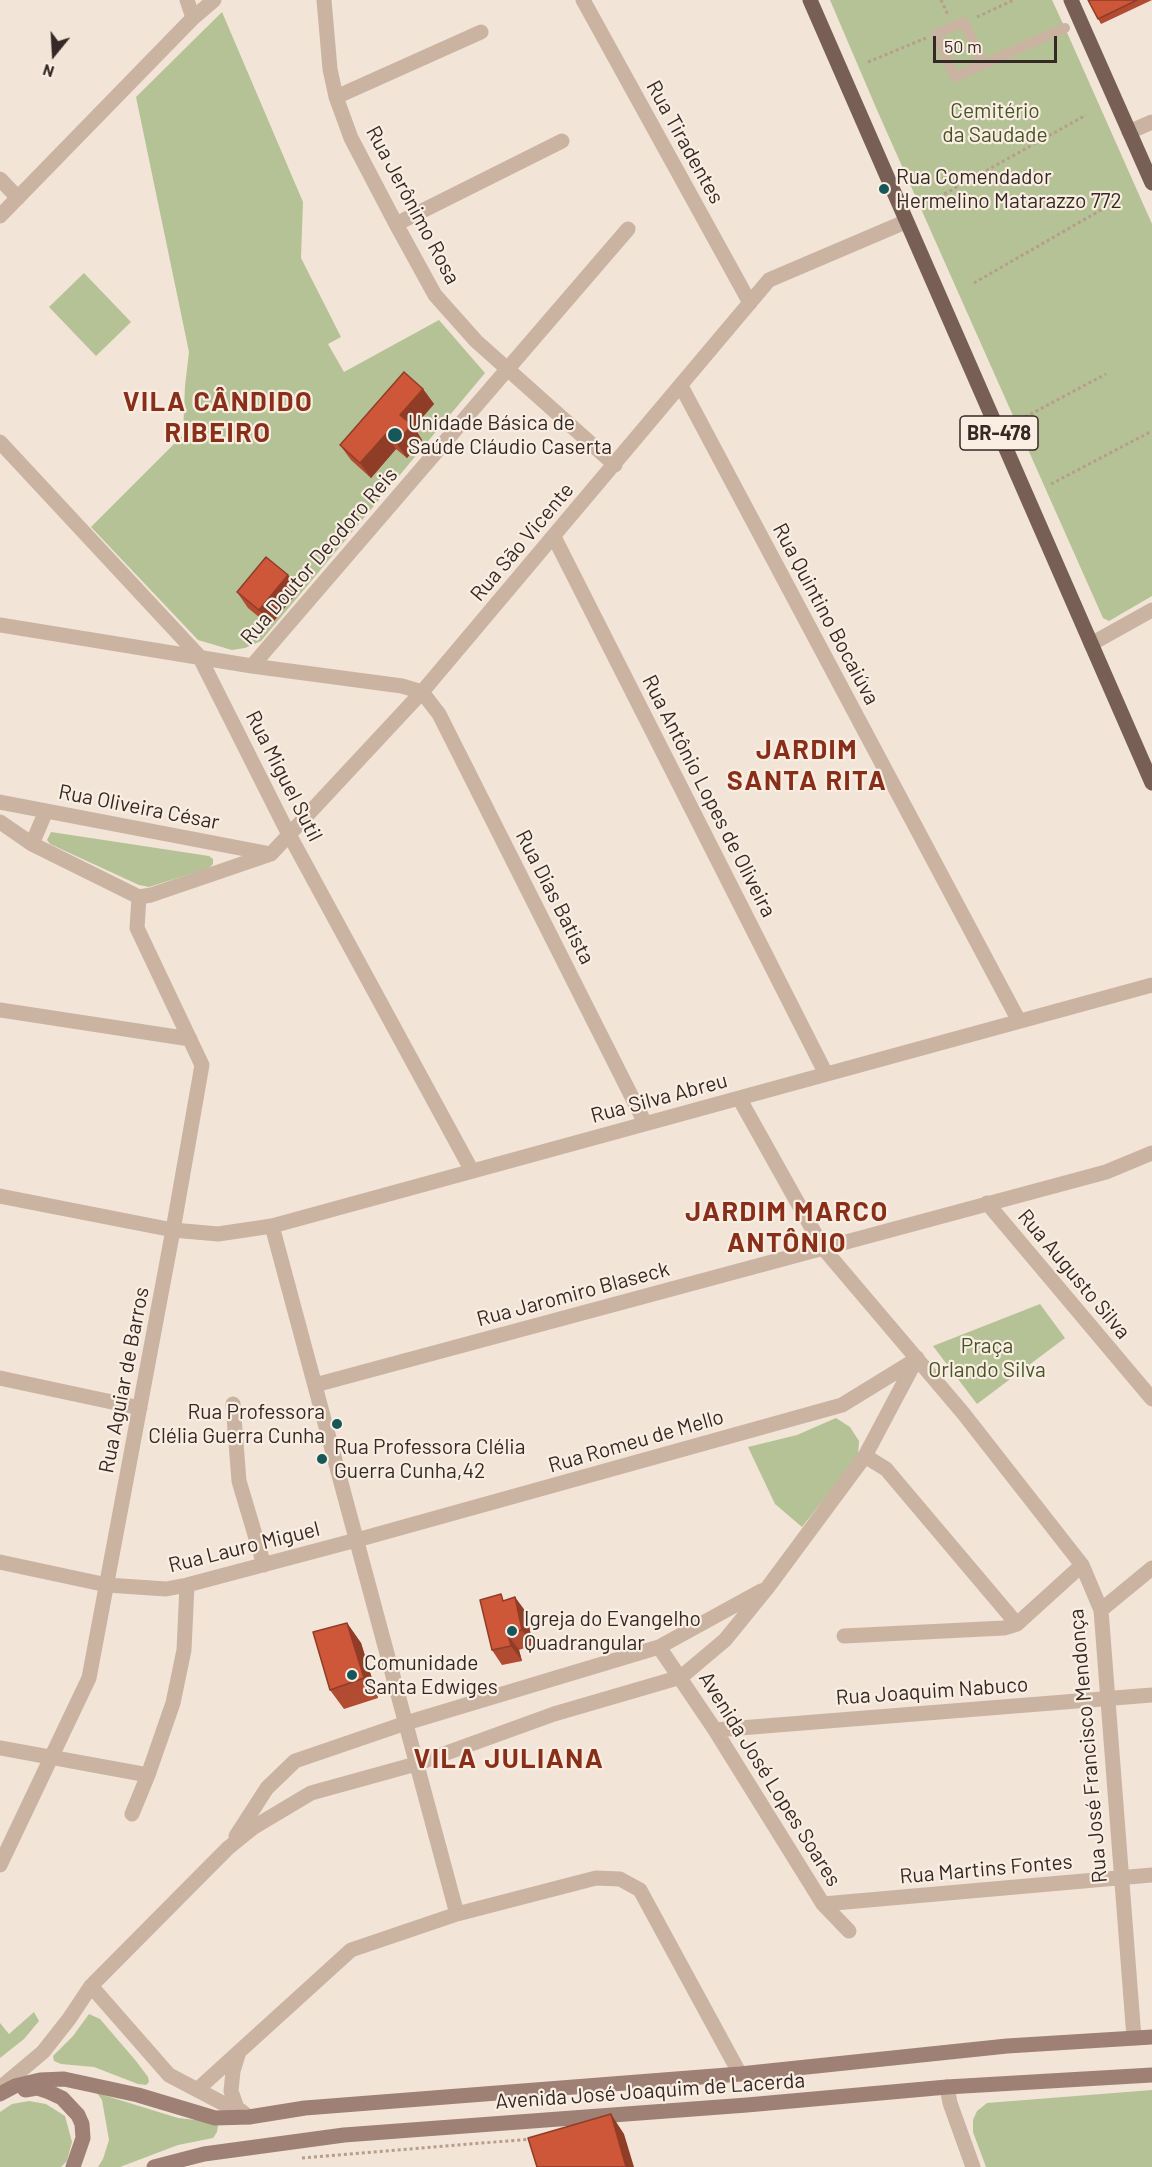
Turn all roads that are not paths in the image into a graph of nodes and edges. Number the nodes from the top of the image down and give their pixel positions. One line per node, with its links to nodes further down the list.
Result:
1 (188, 0): 7 (street)
2 (214, 0): 7 (street)
3 (324, 0): 11 (street, Rua Jerônimo Rosa)
4 (583, 0): 22 (street, Rua Tiradentes)
5 (810, 0): 19 (main road, BR-478)
6 (1071, 0): 13 (main road)
7 (193, 18): 17 (street)
8 (1065, 28): 10 (lane)
9 (481, 32): 11 (street)
10 (982, 64): 10 (lane)
11 (336, 97): 20 (street, Rua Jerônimo Rosa)
12 (1152, 122): 13 (street)
13 (1129, 132): 16 (main road)
14 (562, 141): 20 (street)
15 (0, 179): 17 (street)
16 (1152, 183)
17 (18, 198): 18 (street)
18 (0, 216)
19 (905, 222): 22 (street, Rua São Vicente); 30 (main road, BR-478)
20 (396, 224): 23 (street, Rua Jerônimo Rosa)
21 (628, 229): 23 (street, Rua Doutor Deodoro Reis)
22 (750, 303): 24 (street, Rua São Vicente)
23 (507, 369): 26 (street, Rua Jerônimo Rosa); 32 (street, Rua Doutor Deodoro Reis)
24 (681, 386): 26 (street, Rua São Vicente); 46 (street, Rua Quintino Bocaiúva)
25 (0, 442): 31 (street, Rua Miguel Sutil)
26 (615, 465): 27 (street, Rua São Vicente)
27 (554, 537): 33 (street, Rua São Vicente); 48 (street, Rua Antônio Lopes de Oliveira)
28 (1152, 610): 30 (street)
29 (0, 625): 31 (street)
30 (1091, 644): 34 (main road, BR-478)
31 (199, 656): 32 (street); 38 (street, Rua Miguel Sutil)
32 (252, 666): 33 (street)
33 (422, 692): 38 (street, Rua São Vicente); 50 (street, Rua Dias Batista)
34 (1152, 783)
35 (0, 802): 36 (street, Rua Oliveira César)
36 (46, 811): 39 (street); 40 (street, Rua Oliveira César)
37 (0, 822): 39 (street)
38 (290, 835): 41 (street, Rua São Vicente); 52 (street, Rua Miguel Sutil)
39 (32, 844): 43 (street)
40 (221, 844): 41 (street, Rua Oliveira César); 42 (street)
41 (271, 854): 42 (street)
42 (223, 870): 43 (street)
43 (139, 897): 47 (street, Rua Aguiar de Barros)
44 (1152, 985): 46 (street, Rua Silva Abreu)
45 (0, 1010): 47 (street)
46 (1019, 1021): 48 (street, Rua Silva Abreu)
47 (190, 1039): 56 (street, Rua Aguiar de Barros)
48 (826, 1074): 49 (street, Rua Silva Abreu)
49 (740, 1098): 50 (street, Rua Silva Abreu); 57 (street, Rua José Francisco Mendonça)
50 (645, 1124): 52 (street, Rua Silva Abreu)
51 (1152, 1153): 54 (street, Rua Jaromiro Blaseck)
52 (472, 1171): 55 (street, Rua Silva Abreu)
53 (0, 1196): 56 (street, Rua Silva Abreu)
54 (987, 1203): 57 (street, Rua Jaromiro Blaseck); 61 (street, Rua Augusto Silva)
55 (272, 1226): 56 (street, Rua Silva Abreu); 60 (street)
56 (173, 1230): 63 (street, Rua Aguiar de Barros)
57 (823, 1248): 58 (street, Rua José Francisco Mendonça); 60 (street, Rua Jaromiro Blaseck)
58 (917, 1358): 64 (street); 65 (street, Rua Romeu de Mello); 68 (street, Rua José Francisco Mendonça)
59 (0, 1378): 63 (street)
60 (315, 1385): 65 (street)
61 (1152, 1399)
62 (234, 1404): 67 (street)
63 (140, 1408): 70 (street, Rua Aguiar de Barros)
64 (865, 1456): 72 (street); 74 (street)
65 (357, 1540): 67 (street, Rua Lauro Miguel); 80 (street)
66 (0, 1562): 70 (street, Rua Lauro Miguel)
67 (264, 1565): 71 (street, Rua Lauro Miguel)
68 (1082, 1565): 73 (street, Rua José Francisco Mendonça); 74 (street)
69 (1152, 1568): 73 (street)
70 (107, 1585): 71 (street, Rua Lauro Miguel); 83 (street, Rua Aguiar de Barros)
71 (187, 1585): 85 (street)
72 (768, 1587): 76 (street); 77 (street)
73 (1101, 1610): 79 (street, Rua José Francisco Mendonça)
74 (1017, 1624): 75 (street)
75 (844, 1636)
76 (659, 1647): 77 (street, Avenida José Lopes Soares); 80 (street)
77 (681, 1677): 81 (street, Avenida José Lopes Soares); 84 (street)
78 (1152, 1695): 79 (street, Rua Joaquim Nabuco)
79 (1107, 1699): 81 (street, Rua Joaquim Nabuco); 90 (street, Rua José Francisco Mendonça)
80 (406, 1723): 84 (street); 87 (street)
81 (715, 1730): 91 (street, Avenida José Lopes Soares)
82 (0, 1748): 83 (street)
83 (51, 1757): 85 (street); 88 (street, Rua Aguiar de Barros)
84 (416, 1764): 87 (street); 92 (street)
85 (148, 1775): 86 (street)
86 (132, 1814)
87 (228, 1848): 94 (street)
88 (0, 1865)
89 (1152, 1875): 90 (street, Rua Martins Fontes)
90 (1121, 1878): 91 (street, Rua Martins Fontes); 96 (street, Rua José Francisco Mendonça)
91 (823, 1904): 93 (street, Avenida José Lopes Soares)
92 (457, 1914): 97 (street); 98 (street)
93 (849, 1931)
94 (91, 1986): 101 (street); 102 (street)
95 (1152, 2037): 96 (main road, Avenida José Joaquim de Lacerda)
96 (1134, 2038): 98 (main road, Avenida José Joaquim de Lacerda)
97 (239, 2052): 102 (street); 104 (street)
98 (740, 2074): 104 (main road, Avenida José Joaquim de Lacerda)
99 (1152, 2075): 100 (main road, Avenida José Joaquim de Lacerda)
100 (947, 2087): 106 (main road, Avenida José Joaquim de Lacerda); 107 (street)
101 (0, 2088)
102 (198, 2089): 104 (street)
103 (0, 2096): 104 (main road, Avenida José Joaquim de Lacerda); 105 (main road)
104 (249, 2117)
105 (73, 2167)
106 (154, 2167)
107 (973, 2167)

